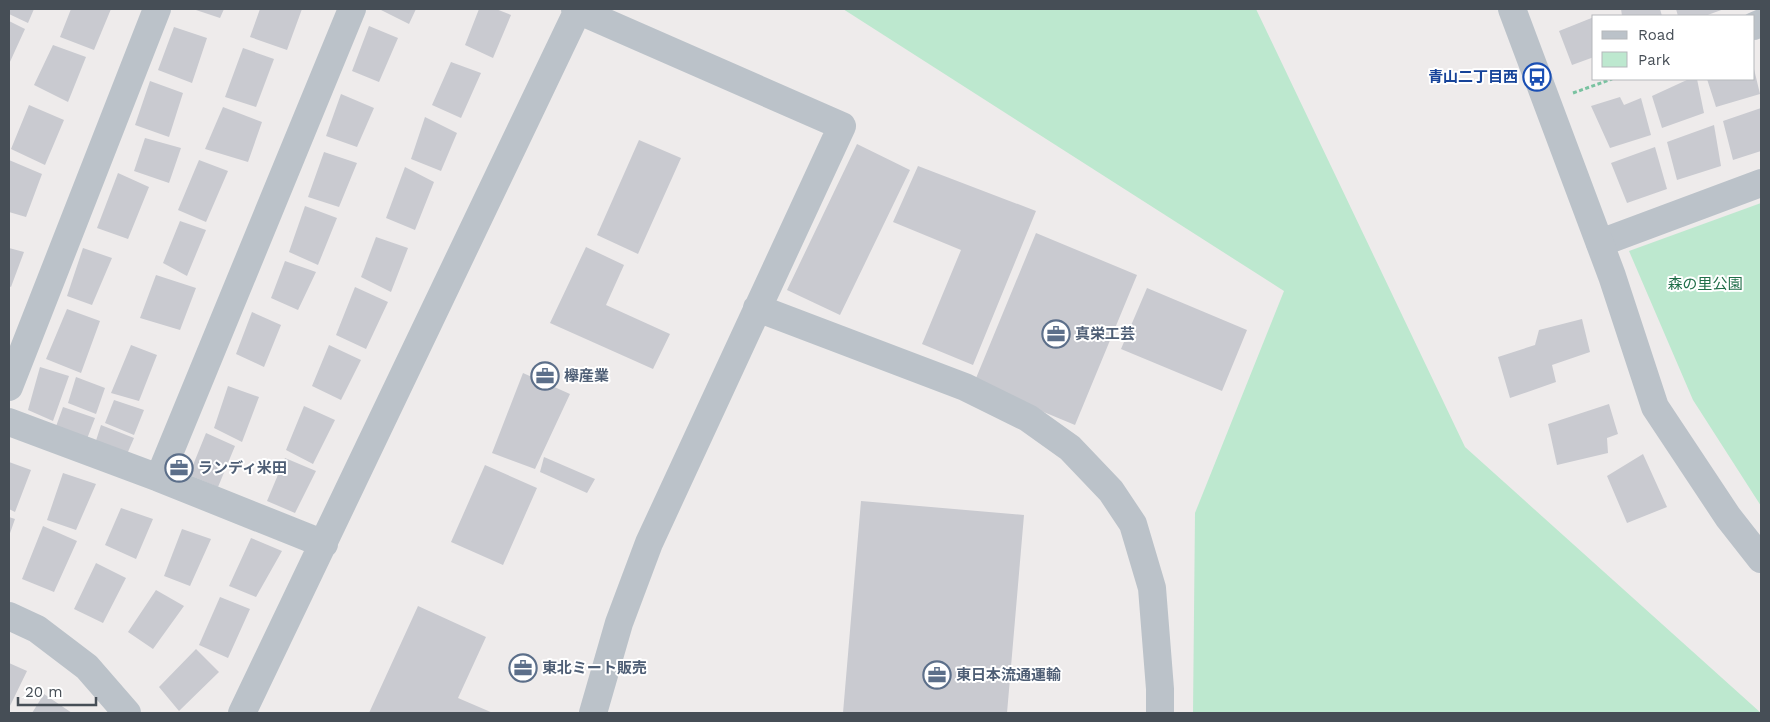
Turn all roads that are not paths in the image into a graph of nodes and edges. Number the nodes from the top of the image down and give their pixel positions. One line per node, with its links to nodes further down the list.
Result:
1 (157, 9): 8 (street)
2 (352, 9): 10 (street)
3 (576, 9): 7 (street); 11 (street)
4 (1512, 9): 6 (street)
5 (1761, 183): 6 (street)
6 (1600, 243): 12 (street)
7 (757, 308): 16 (street); 17 (street)
8 (9, 387)
9 (9, 422): 10 (street)
10 (159, 478): 11 (street)
11 (324, 544): 15 (street)
12 (1761, 559)
13 (9, 616): 14 (street)
14 (127, 713)
15 (242, 713)
16 (593, 713)
17 (1160, 713)

